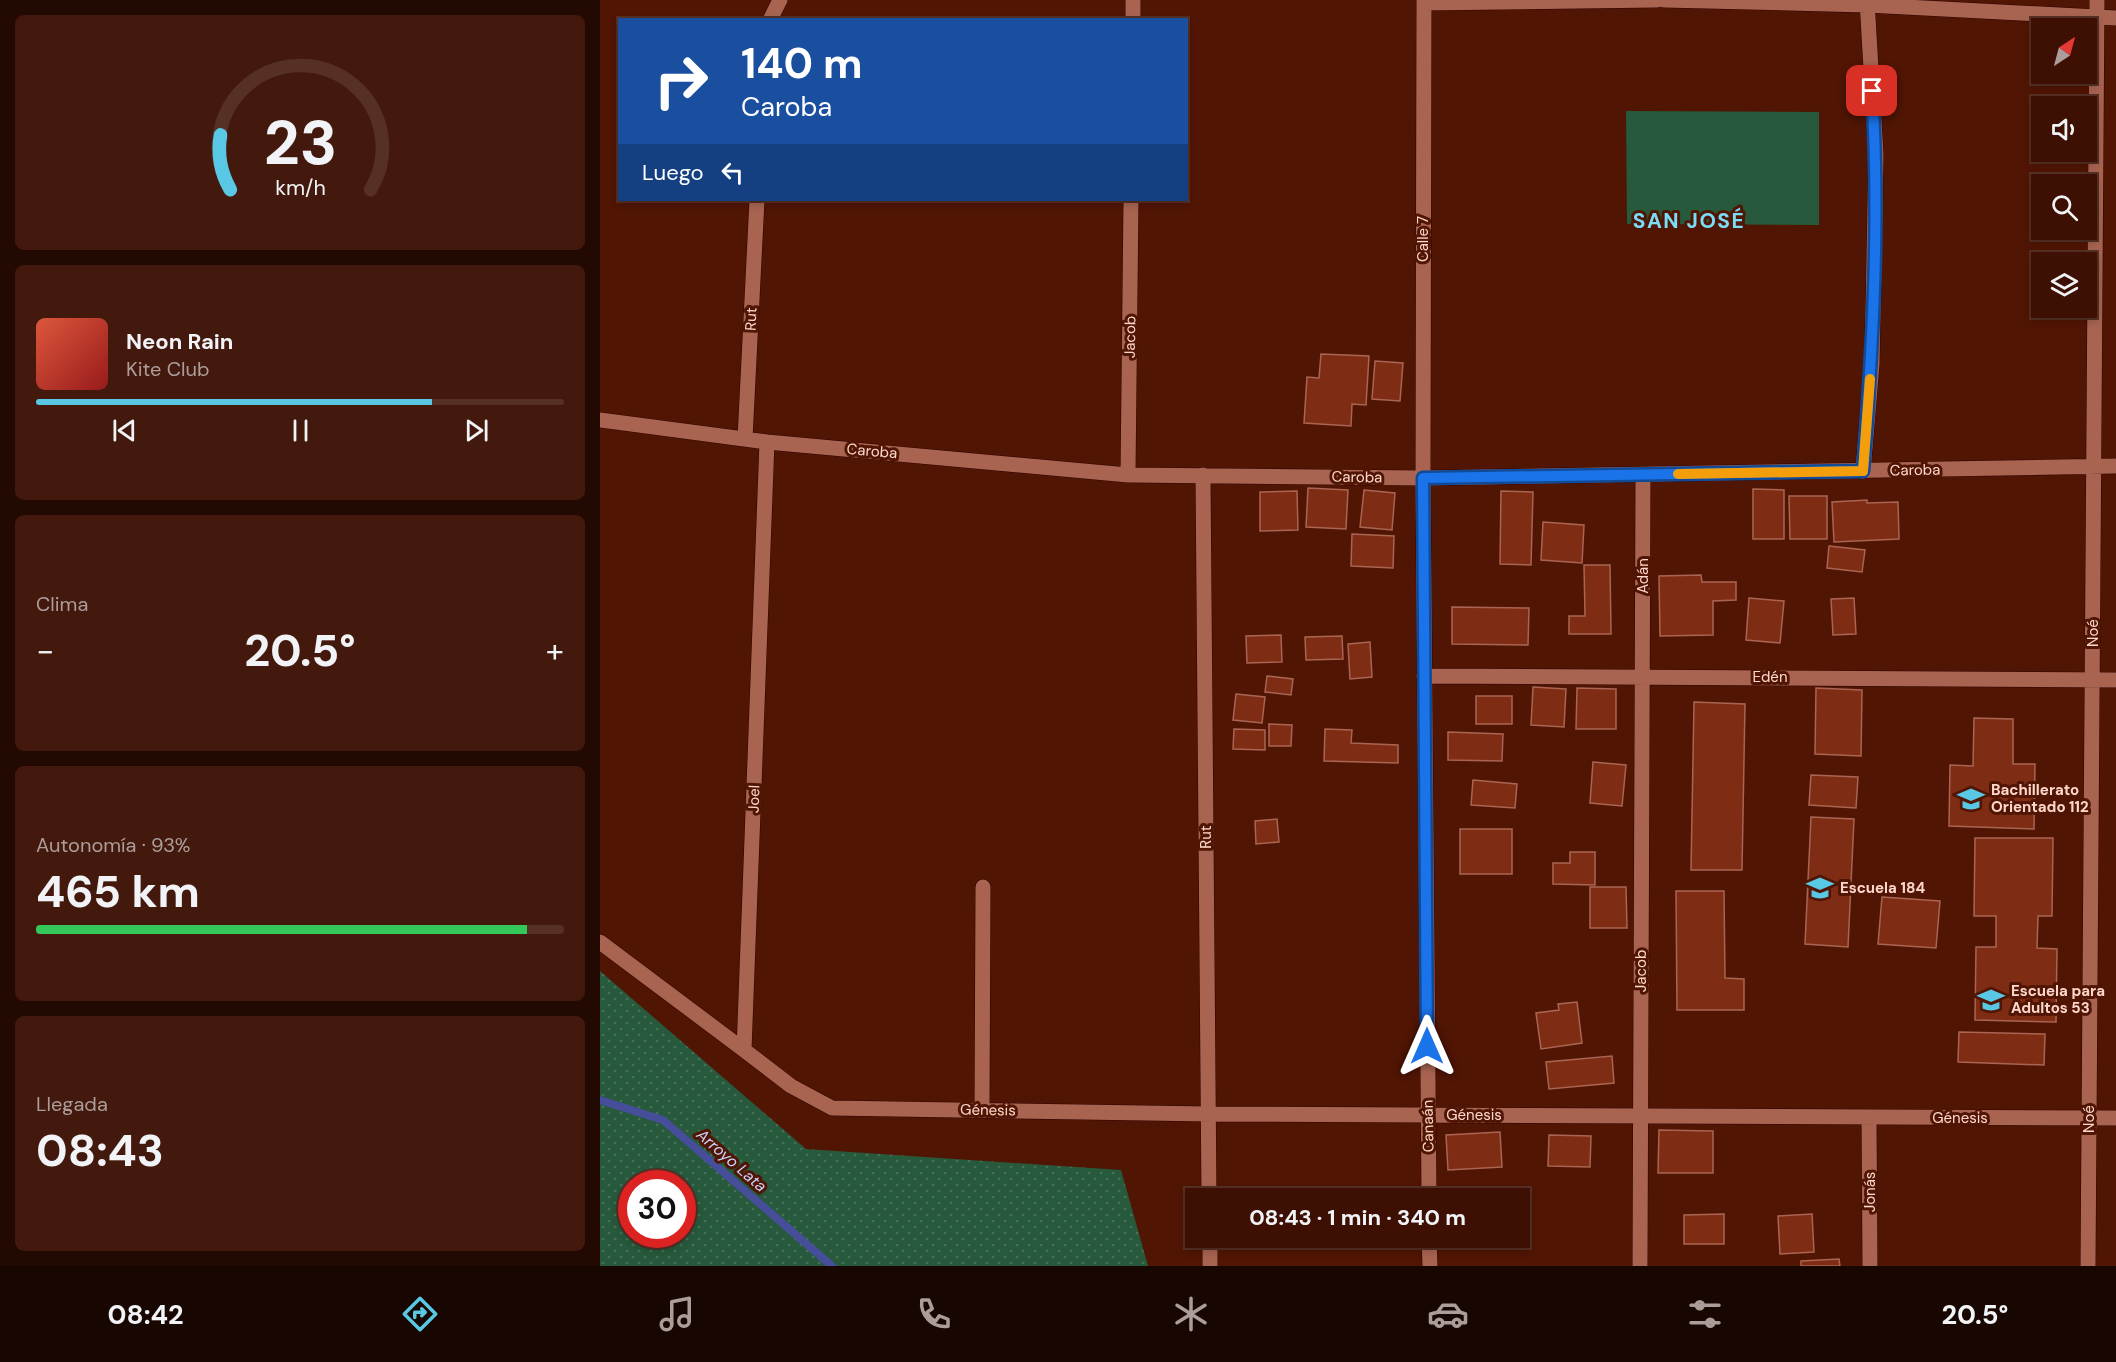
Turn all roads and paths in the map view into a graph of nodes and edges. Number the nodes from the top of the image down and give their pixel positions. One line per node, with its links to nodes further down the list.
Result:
1 (780, 0): 8 (street)
2 (1133, 0): 9 (street)
3 (1657, 0): 6 (street)
4 (1664, 0): 7 (street)
5 (2097, 0): 10 (street, Noé)
6 (1424, 2): 24 (street, Calle 7)
7 (1867, 3): 10 (street); 20 (street)
8 (771, 18)
9 (1133, 18)
10 (2097, 18): 11 (street)
11 (2116, 18)
12 (2097, 84): 18 (street, Noé)
13 (757, 201): 16 (street, Rut)
14 (1131, 201): 21 (street, Jacob)
15 (600, 420): 16 (street, Caroba)
16 (745, 439): 17 (street, Caroba)
17 (767, 442): 21 (street, Caroba); 31 (street, Joel)
18 (2094, 466): 19 (street, Caroba); 20 (street, Caroba); 27 (street, Noé)
19 (2116, 466)
20 (1863, 471): 23 (street, Caroba)
21 (1128, 475): 22 (street, Caroba)
22 (1203, 475): 24 (street, Caroba); 33 (street, Rut)
23 (1643, 475): 24 (street, Caroba); 26 (street, Adán)
24 (1423, 478): 25 (street, Canaán)
25 (1424, 676): 26 (street, Edén); 34 (street, Canaán)
26 (1642, 677): 27 (street, Edén); 35 (street, Jacob)
27 (2092, 680): 28 (street, Edén); 37 (street, Noé)
28 (2116, 680)
29 (983, 887): 32 (street)
30 (600, 942): 31 (street)
31 (744, 1050): 32 (street, Génesis)
32 (981, 1110): 33 (street, Génesis)
33 (1209, 1114): 34 (street, Génesis); 39 (street, Rut)
34 (1428, 1115): 35 (street, Génesis); 40 (street, Canaán)
35 (1640, 1115): 36 (street, Génesis); 45 (street, Jacob)
36 (1869, 1117): 37 (street, Génesis); 46 (street, Jonás)
37 (2090, 1118): 38 (street, Génesis); 47 (street, Noé)
38 (2116, 1118)
39 (1209, 1188)
40 (1429, 1188)
41 (1210, 1248): 43 (street)
42 (1429, 1248): 44 (street)
43 (1210, 1266)
44 (1430, 1266)
45 (1640, 1266)
46 (1870, 1266)
47 (2088, 1266)

